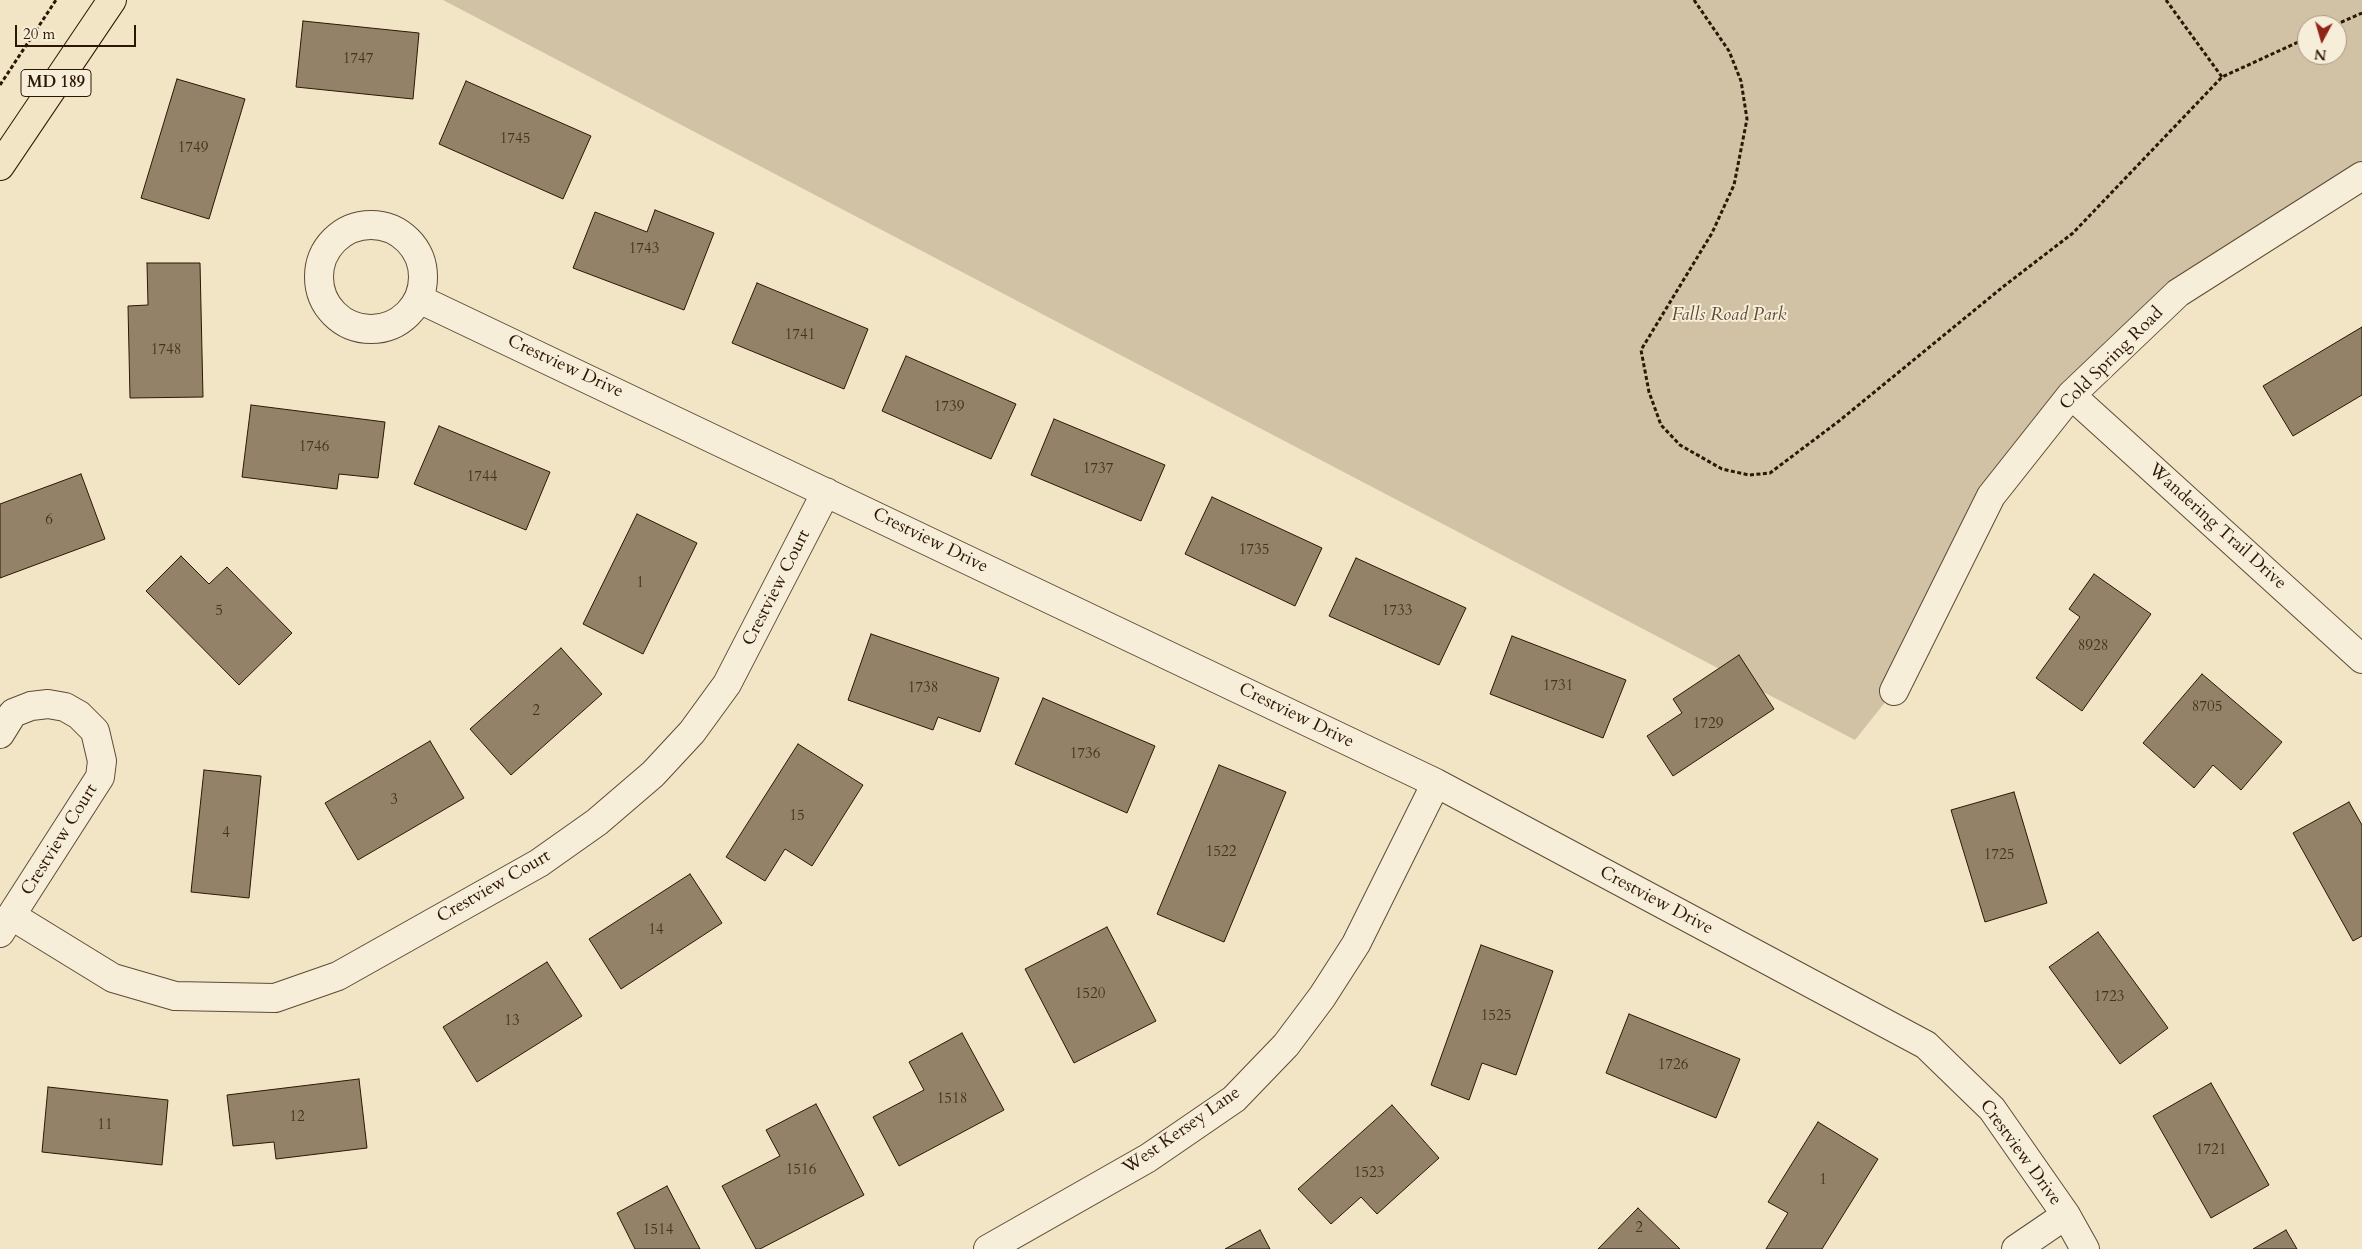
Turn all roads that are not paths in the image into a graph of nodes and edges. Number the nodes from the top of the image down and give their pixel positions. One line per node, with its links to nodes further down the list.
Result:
1 (112, 0): 2 (main road, MD 189)
2 (0, 166)
3 (2362, 176): 5 (street, Cold Spring Road)
4 (419, 298): 6 (street, Crestview Drive)
5 (2071, 395): 7 (street, Wandering Trail Drive); 8 (street, Cold Spring Road)
6 (826, 492): 10 (street, Crestview Drive); 11 (street, Crestview Court)
7 (2362, 659)
8 (1894, 691)
9 (0, 734): 11 (street, Crestview Court)
10 (1436, 783): 12 (street, Crestview Drive); 13 (street, West Kersey Lane)
11 (6, 925)
12 (2066, 1215): 14 (street); 15 (street, Crestview Drive)
13 (988, 1249)
14 (2016, 1249)
15 (2085, 1249)

